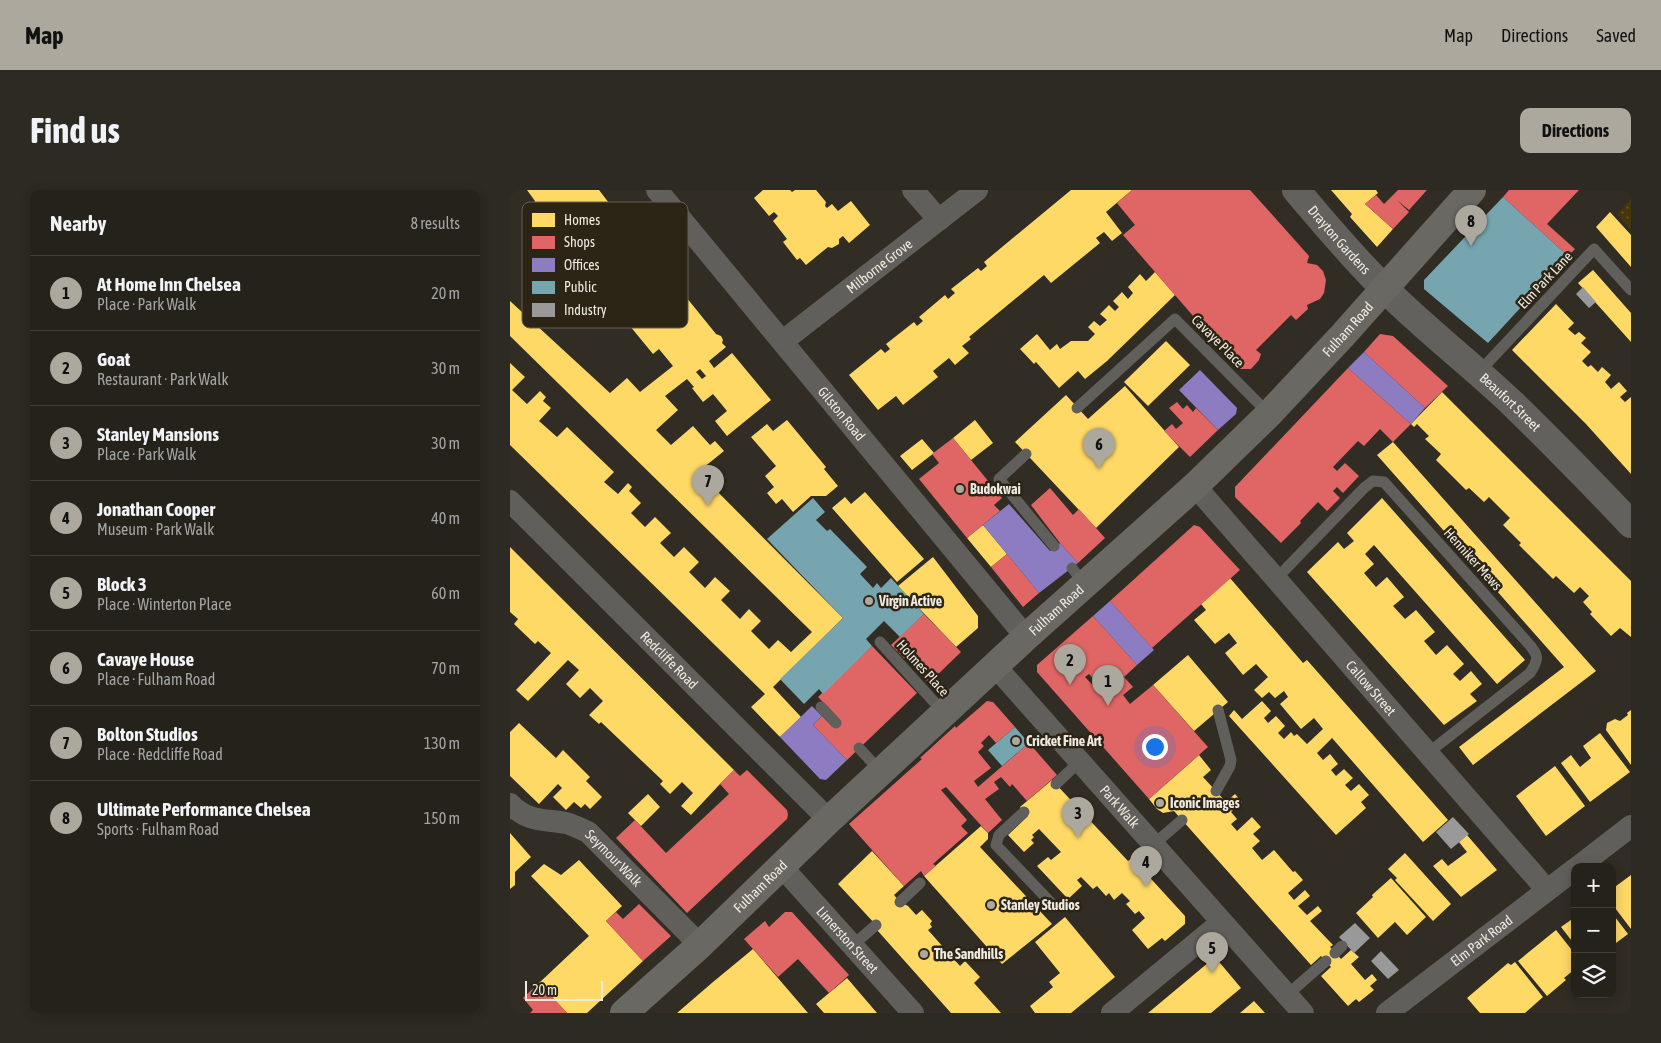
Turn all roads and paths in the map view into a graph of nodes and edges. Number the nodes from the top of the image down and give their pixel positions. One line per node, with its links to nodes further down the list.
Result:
1 (657, 190): 6 (street, Gilston Road)
2 (913, 190): 7 (street)
3 (977, 190): 7 (street, Milborne Grove)
4 (1296, 190): 9 (street, Drayton Gardens)
5 (1472, 190): 9 (main road, Fulham Road)
6 (667, 202)
7 (939, 220): 11 (street, Milborne Grove)
8 (688, 227): 11 (street, Gilston Road)
9 (1384, 289): 12 (street, Beaufort Street); 14 (main road, Fulham Road)
10 (1631, 290): 12 (lane, Elm Park Lane)
11 (783, 341): 21 (street, Gilston Road)
12 (1478, 372): 18 (street, Beaufort Street)
13 (1077, 408): 14 (lane, Cavaye Place)
14 (1269, 414): 16 (main road, Fulham Road)
15 (1026, 454): 19 (lane)
16 (1195, 486): 20 (street, Callow Street); 21 (main road, Fulham Road)
17 (510, 501): 36 (street, Redcliffe Road)
18 (1631, 524)
19 (1054, 546)
20 (1276, 579): 29 (street, Callow Street); 29 (lane, Henniker Mews)
21 (1026, 637): 23 (main road, Fulham Road)
22 (880, 642): 26 (lane, Holmes Place)
23 (995, 666): 26 (main road, Fulham Road); 30 (street, Park Walk)
24 (821, 707): 27 (lane)
25 (1218, 710): 33 (lane)
26 (944, 714): 31 (main road, Fulham Road)
27 (836, 722)
28 (859, 748): 31 (lane)
29 (1428, 753): 44 (street, Callow Street)
30 (1079, 762): 32 (lane); 39 (street, Park Walk)
31 (881, 772): 36 (main road, Fulham Road)
32 (1056, 784)
33 (1216, 791)
34 (510, 804): 49 (street, Seymour Walk)
35 (1024, 812): 46 (lane)
36 (829, 820): 41 (main road, Fulham Road)
37 (1182, 820): 39 (lane)
38 (1631, 826): 40 (street)
39 (1153, 845): 47 (street, Park Walk)
40 (1583, 863)
41 (782, 867): 49 (main road, Fulham Road); 50 (street, Limerston Street)
42 (1571, 872): 44 (street, Elm Park Road)
43 (920, 883): 45 (lane)
44 (1548, 890): 57 (street, Elm Park Road)
45 (900, 902)
46 (1054, 906)
47 (1222, 922): 52 (street, Park Walk); 55 (street)
48 (876, 925): 50 (lane)
49 (700, 945): 53 (main road, Fulham Road)
50 (852, 946): 54 (street, Limerston Street)
51 (1326, 961): 52 (lane)
52 (1287, 995): 56 (street, Park Walk)
53 (624, 1013)
54 (913, 1013)
55 (1112, 1013)
56 (1303, 1013)
57 (1387, 1013)

